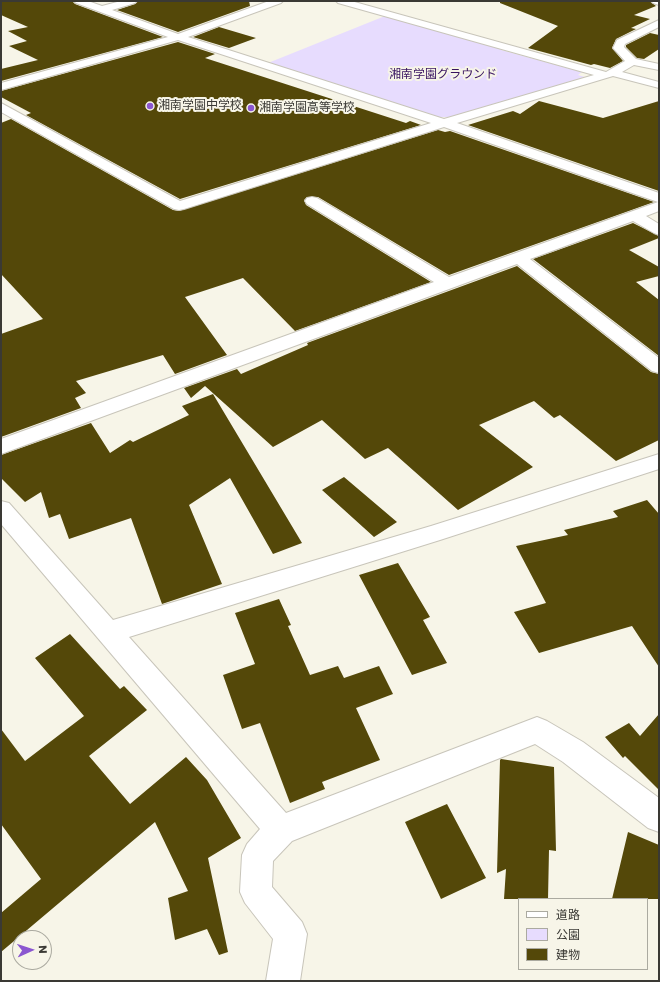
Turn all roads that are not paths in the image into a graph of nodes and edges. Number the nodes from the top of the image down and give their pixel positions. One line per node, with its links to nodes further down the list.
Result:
1 (79, 1): 7 (street)
2 (132, 1): 7 (street)
3 (278, 1): 9 (street)
4 (341, 1): 12 (street)
5 (656, 1): 6 (street)
6 (659, 2)
7 (102, 9): 9 (street)
8 (659, 23): 10 (street)
9 (178, 37): 14 (street); 16 (street)
10 (632, 61): 11 (street); 12 (street)
11 (659, 67)
12 (610, 74): 13 (street); 16 (street)
13 (659, 84)
14 (1, 87)
15 (1, 108): 16 (street)
16 (444, 123): 17 (street)
17 (659, 198)
18 (312, 201): 23 (street)
19 (659, 206): 20 (street)
20 (634, 215): 21 (street); 22 (street)
21 (659, 230)
22 (518, 257): 23 (street); 24 (street)
23 (447, 283): 25 (street)
24 (659, 368)
25 (1, 446)
26 (659, 461): 28 (street)
27 (1, 509): 28 (street)
28 (109, 632): 30 (street)
29 (659, 817): 30 (street)
30 (281, 830): 31 (street)
31 (283, 981)

